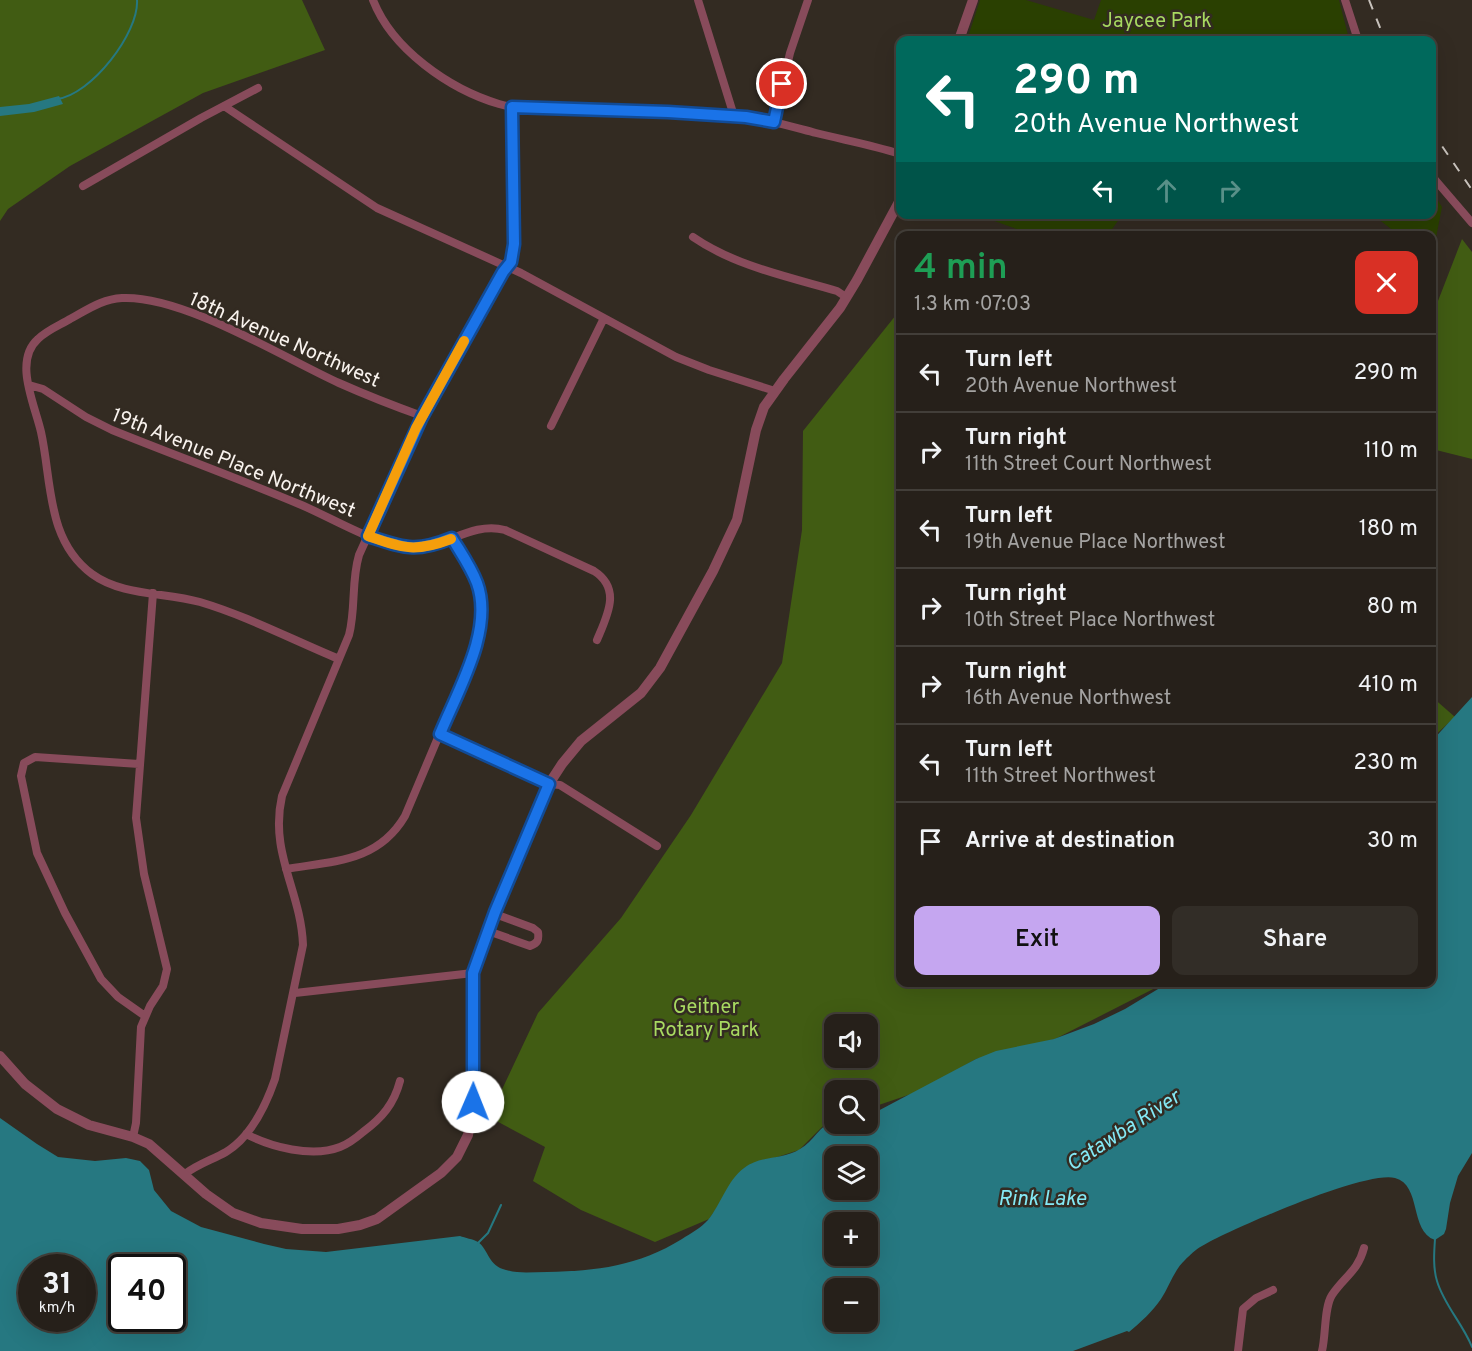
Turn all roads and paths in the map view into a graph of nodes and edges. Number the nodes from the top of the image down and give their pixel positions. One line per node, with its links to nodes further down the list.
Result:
1 (373, 0): 10 (street)
2 (698, 0): 11 (street)
3 (808, 0): 12 (street)
4 (973, 0): 6 (street)
5 (1345, 0): 7 (street)
6 (960, 36)
7 (1357, 36)
8 (258, 88): 9 (street)
9 (224, 106): 15 (street); 19 (street)
10 (512, 107): 11 (street); 19 (street)
11 (734, 116): 12 (street)
12 (774, 122): 13 (street)
13 (896, 153)
14 (1436, 181): 17 (street)
15 (83, 186)
16 (896, 207): 20 (street)
17 (1472, 223)
18 (693, 237): 20 (street)
19 (506, 267): 21 (street); 24 (street)
20 (846, 297): 23 (street)
21 (604, 318): 23 (street); 25 (street)
22 (29, 385): 24 (street, 18th Avenue Northwest); 26 (street, 19th Avenue Place Northwest); 28 (street, 18th Avenue Northwest)
23 (775, 390): 33 (street)
24 (422, 417): 26 (street)
25 (551, 426)
26 (368, 536): 27 (street, 19th Avenue Place Northwest); 30 (street)
27 (452, 538): 29 (street, 19th Avenue Place Northwest); 31 (street)
28 (153, 593): 30 (street); 32 (street)
29 (597, 640)
30 (339, 659): 35 (street)
31 (440, 734): 33 (street); 35 (street)
32 (139, 764): 40 (street); 40 (street)
33 (549, 784): 34 (street); 36 (street)
34 (657, 846)
35 (286, 869): 39 (street)
36 (495, 914): 37 (street); 37 (street)
37 (488, 931): 38 (street)
38 (473, 973): 39 (street); 45 (street)
39 (295, 993): 43 (street)
40 (145, 1016): 44 (street)
41 (0, 1056): 44 (street)
42 (400, 1081): 43 (street)
43 (246, 1134): 45 (street)
44 (133, 1137): 45 (street)
45 (185, 1174)
46 (1364, 1248): 49 (street)
47 (1273, 1290): 48 (street)
48 (1238, 1351)
49 (1322, 1351)

